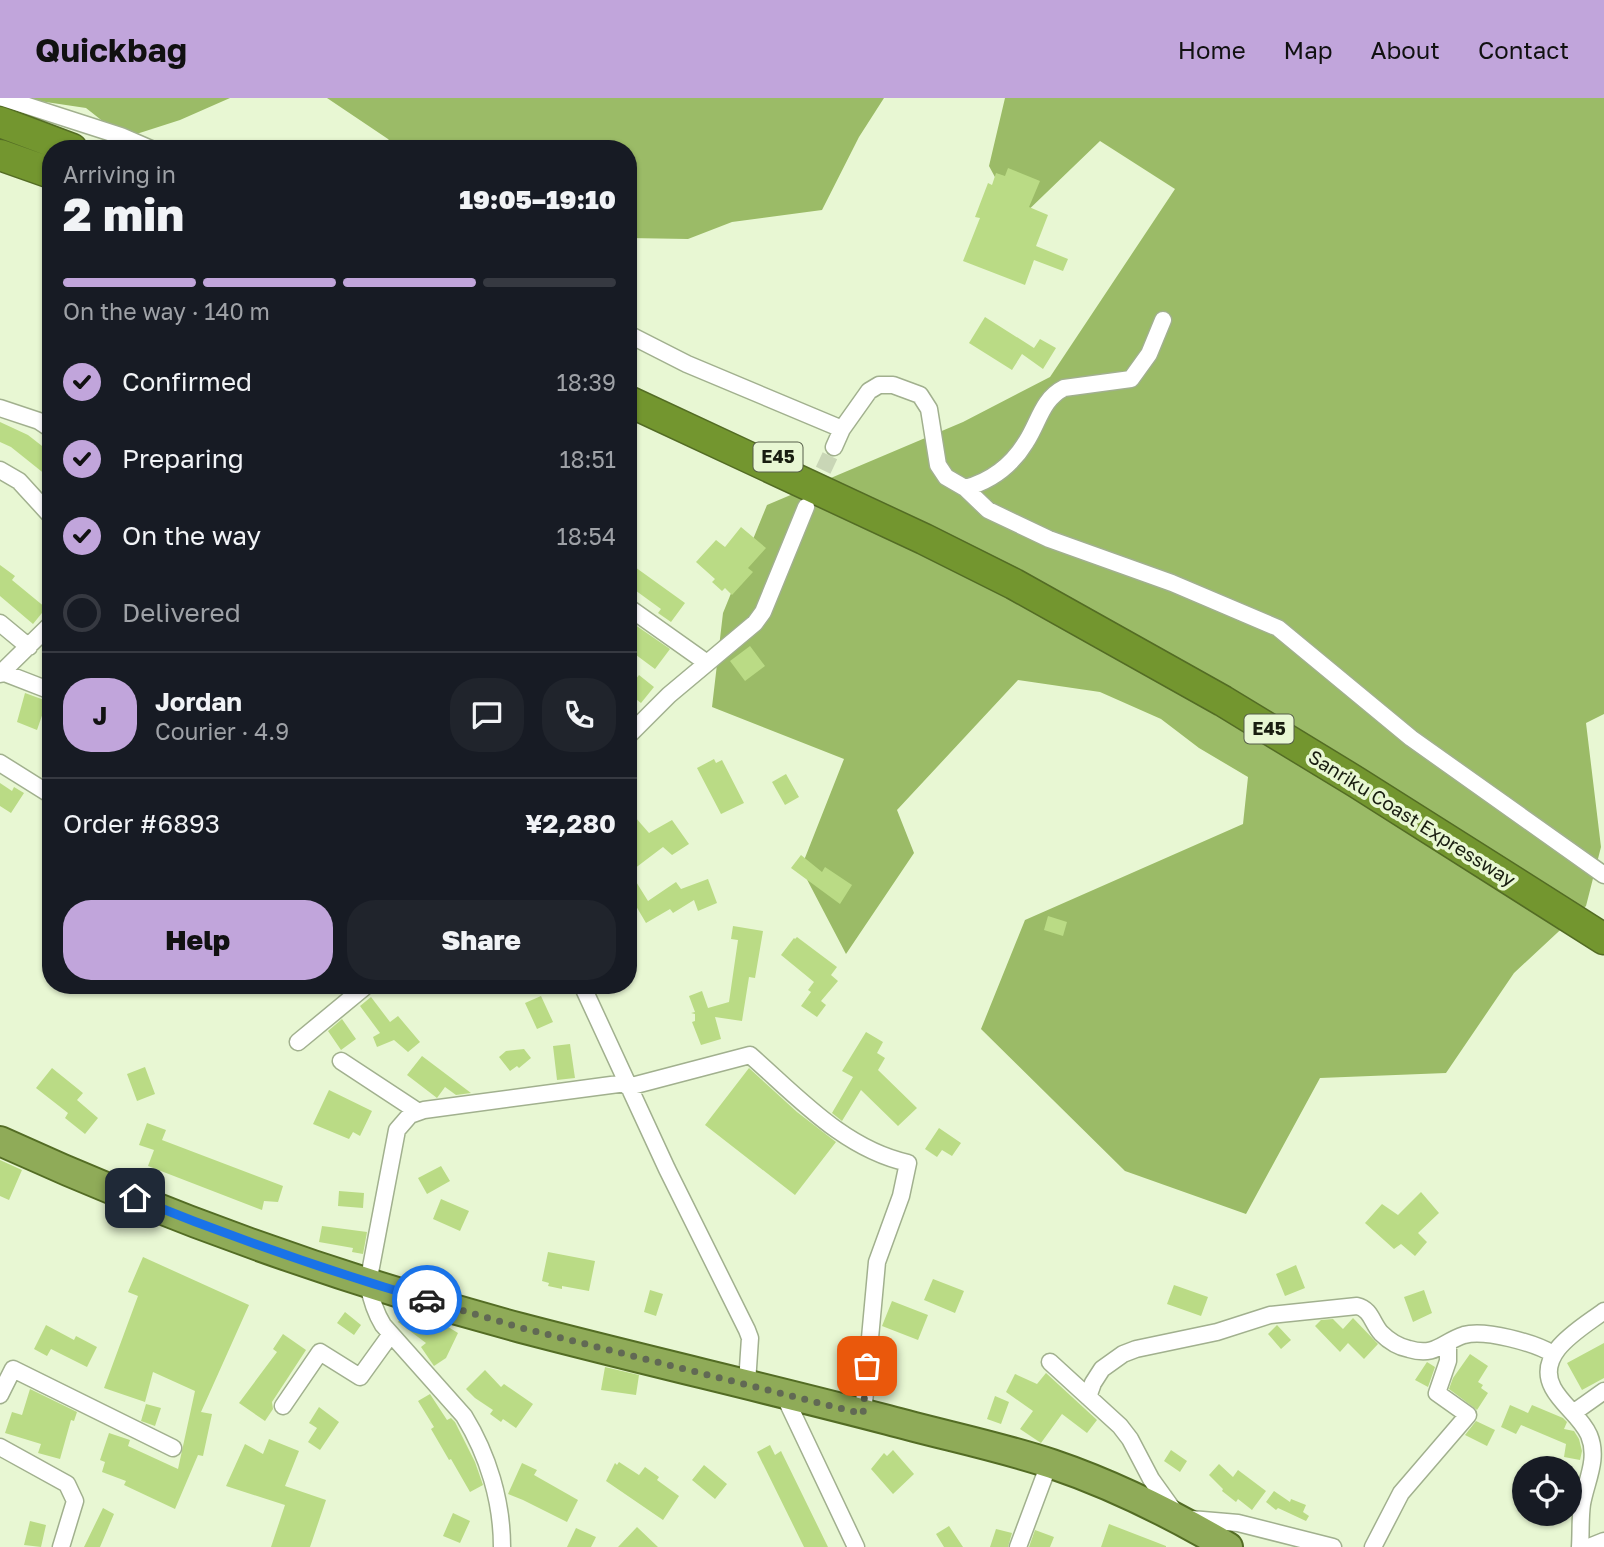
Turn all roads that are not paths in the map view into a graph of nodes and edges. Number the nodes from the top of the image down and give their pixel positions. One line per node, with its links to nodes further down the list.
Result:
1 (3, 98): 4 (street)
2 (0, 122): 3 (highway)
3 (48, 140)
4 (130, 140)
5 (0, 155): 6 (highway)
6 (42, 170)
7 (1163, 320): 16 (street)
8 (637, 339): 13 (street)
9 (637, 387): 19 (highway, Sanriku Coast Expressway / E45)
10 (637, 405): 19 (highway, Sanriku Coast Expressway / E45)
11 (0, 408): 12 (street)
12 (42, 423)
13 (842, 429): 14 (street); 16 (street)
14 (834, 447)
15 (0, 470): 17 (street)
16 (965, 488): 30 (street)
17 (42, 505)
18 (806, 507): 24 (street)
19 (924, 539): 31 (highway, Sanriku Coast Expressway / E45)
20 (637, 613): 24 (street)
21 (0, 623): 23 (street)
22 (42, 633): 23 (street)
23 (29, 647): 25 (street)
24 (707, 663): 27 (street)
25 (1, 673): 26 (street)
26 (42, 688)
27 (637, 727)
28 (0, 763): 29 (street)
29 (42, 789)
30 (1604, 875)
31 (1604, 939)
32 (357, 994): 34 (street)
33 (586, 994): 36 (street)
34 (298, 1042)
35 (341, 1061): 37 (street)
36 (627, 1085): 37 (street); 45 (street); 52 (street)
37 (411, 1116): 39 (street)
38 (0, 1141): 39 (highway)
39 (368, 1283): 41 (street); 45 (highway)
40 (1604, 1311): 43 (street)
41 (391, 1334): 50 (street); 59 (street)
42 (1448, 1345): 43 (street); 46 (street); 64 (street)
43 (1553, 1354): 51 (street)
44 (1050, 1362): 46 (street)
45 (747, 1383): 48 (highway)
46 (1091, 1389): 56 (street)
47 (1604, 1391): 51 (street)
48 (783, 1392): 52 (highway); 60 (street)
49 (0, 1395): 54 (street)
50 (283, 1406)
51 (1573, 1413): 65 (street)
52 (863, 1414): 55 (highway)
53 (0, 1447): 58 (street)
54 (173, 1448)
55 (1049, 1464): 56 (highway); 61 (street)
56 (1179, 1518): 62 (highway); 63 (street)
57 (1604, 1541): 66 (street)
58 (61, 1547)
59 (502, 1547)
60 (856, 1547)
61 (1018, 1547)
62 (1228, 1547)
63 (1333, 1547)
64 (1373, 1547)
65 (1580, 1547)
66 (1588, 1547)

